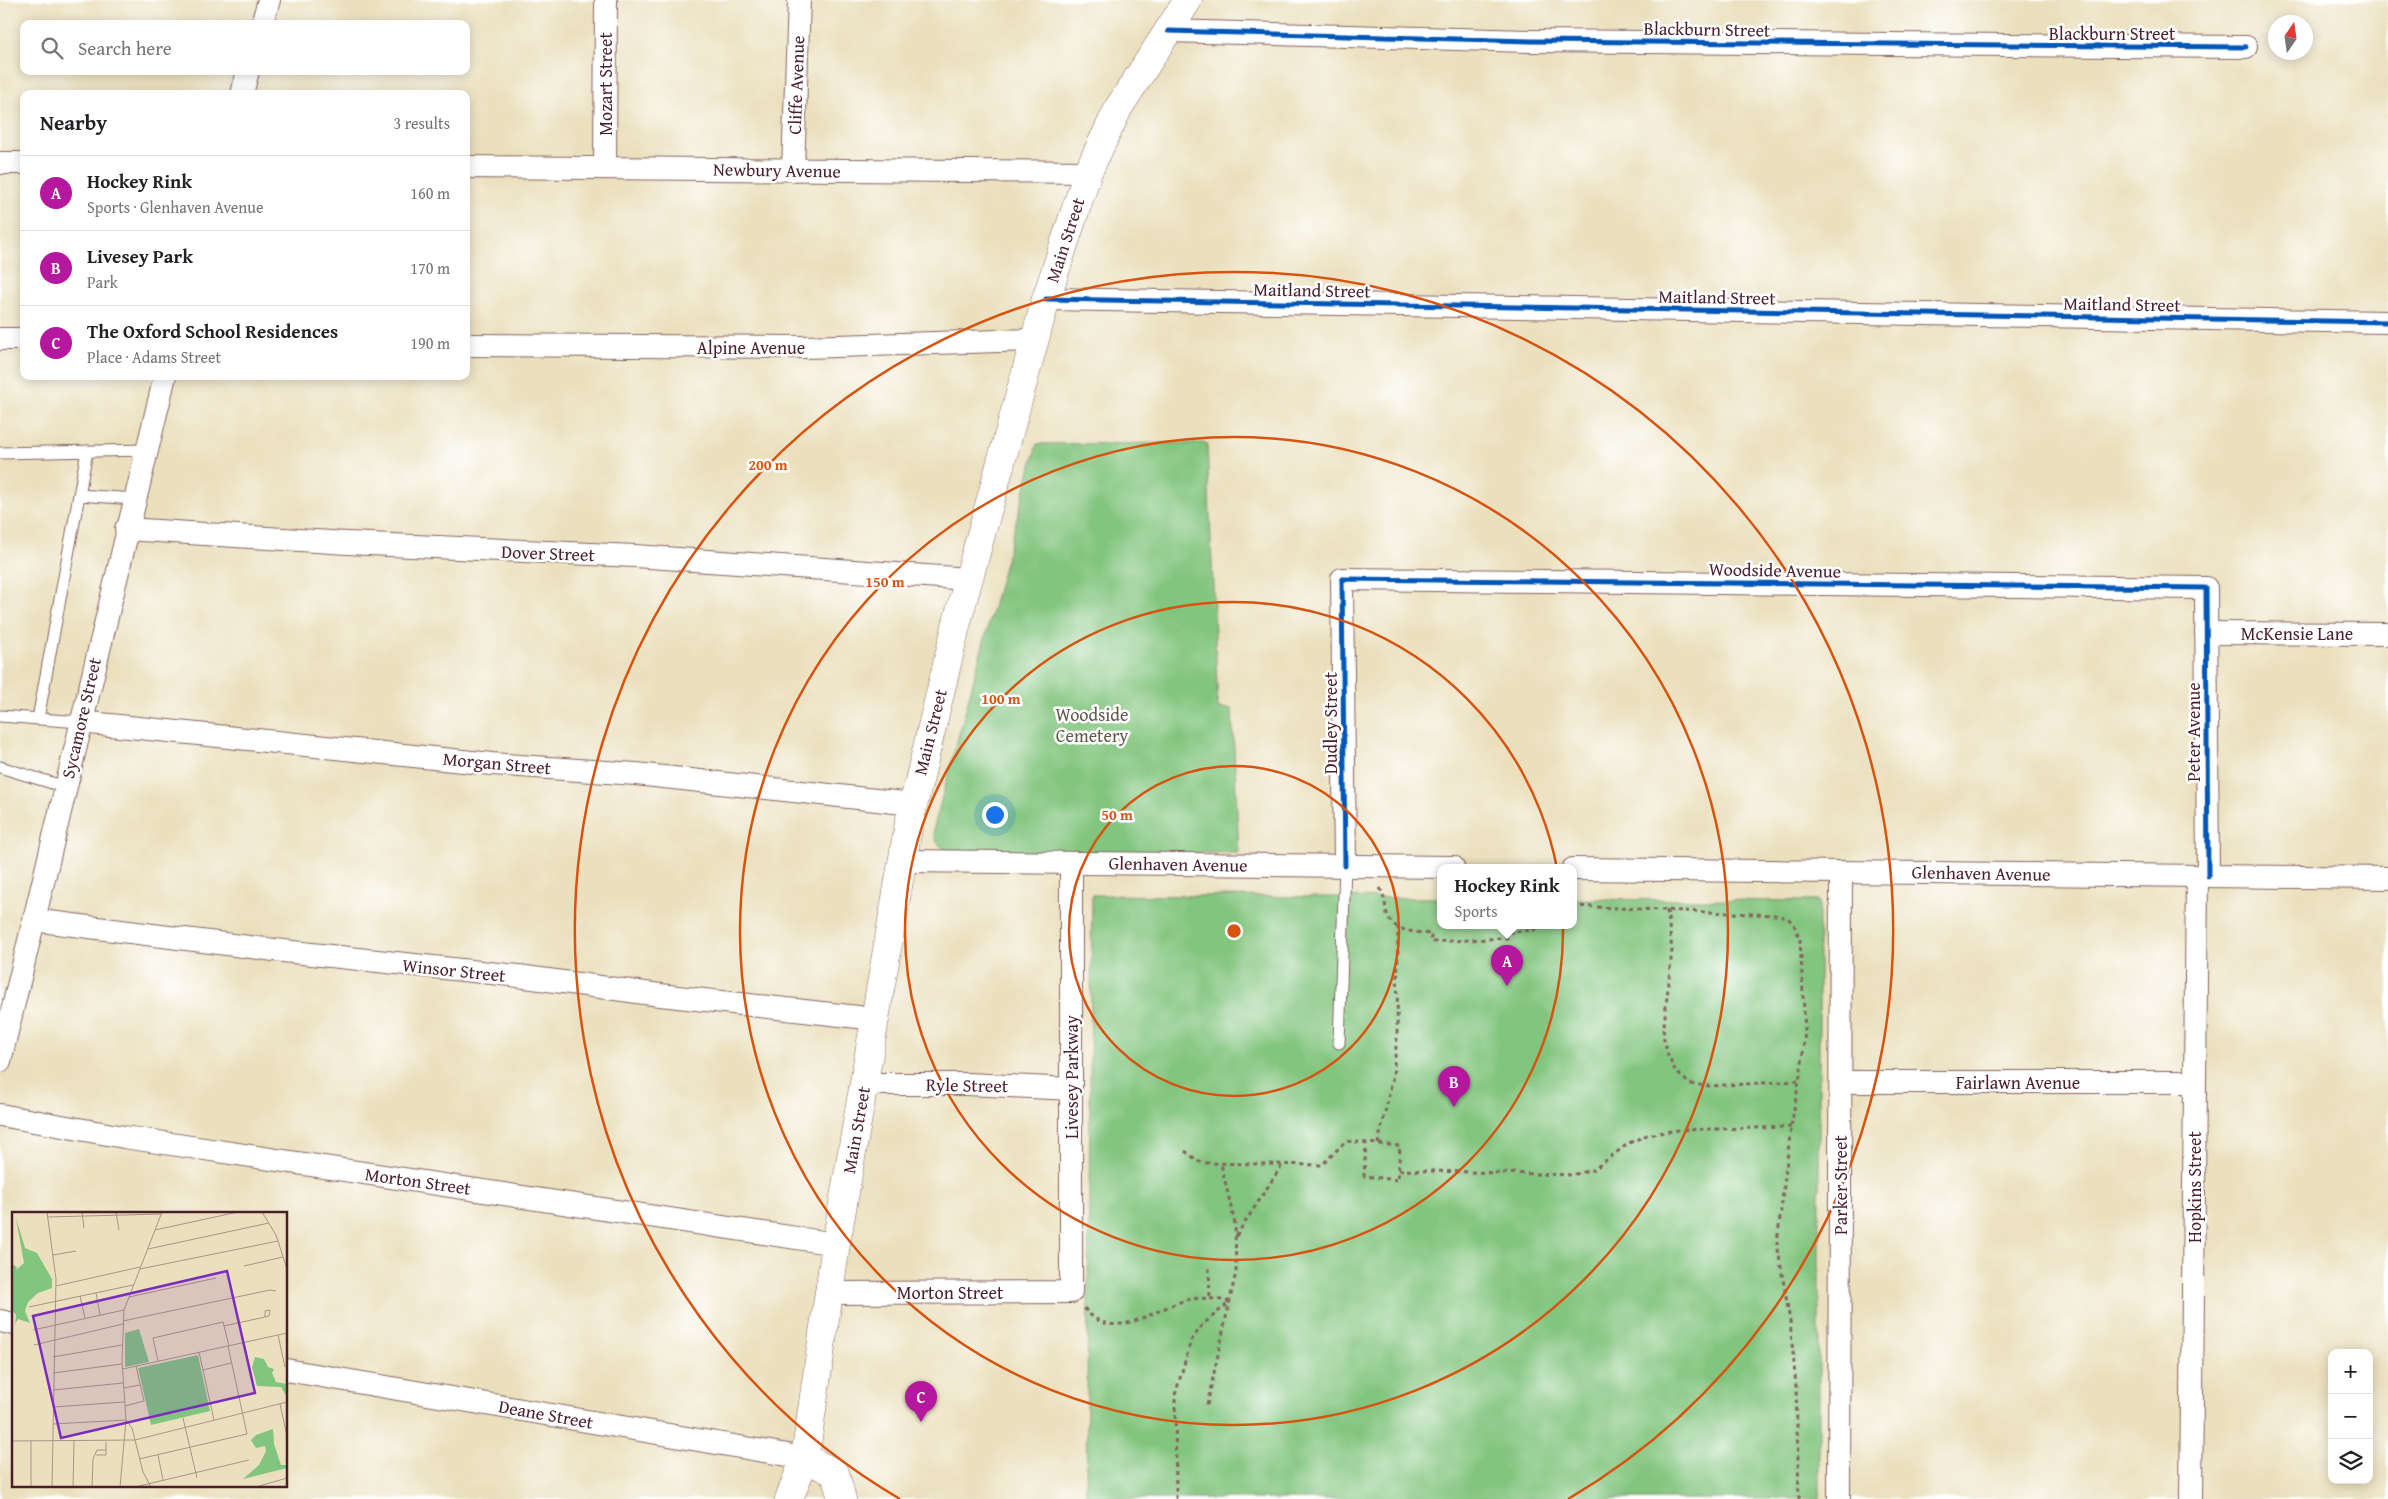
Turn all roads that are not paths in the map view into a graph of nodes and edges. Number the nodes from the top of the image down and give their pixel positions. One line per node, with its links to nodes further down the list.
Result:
1 (268, 0): 5 (street)
2 (606, 0): 13 (street, Mozart Street)
3 (799, 0): 14 (street, Cliffe Avenue)
4 (1188, 0): 6 (main road, Main Street)
5 (263, 20)
6 (1168, 31): 7 (street, Blackburn Street); 15 (main road, Main Street)
7 (2246, 47)
8 (247, 75): 9 (street)
9 (243, 90)
10 (0, 163): 11 (street)
11 (20, 163)
12 (470, 167): 13 (street, Newbury Avenue)
13 (605, 168): 14 (street, Newbury Avenue)
14 (793, 170): 15 (street, Newbury Avenue)
15 (1088, 172): 16 (main road, Main Street)
16 (1046, 299): 17 (street, Maitland Street); 20 (main road, Main Street)
17 (2388, 322)
18 (0, 339): 19 (street)
19 (20, 339)
20 (1036, 340): 21 (street, Alpine Avenue); 29 (main road, Main Street)
21 (470, 344)
22 (164, 380): 23 (street, Sycamore Street)
23 (146, 450): 24 (lane); 27 (street, Sycamore Street)
24 (87, 452): 25 (lane); 26 (lane)
25 (0, 454)
26 (80, 495): 27 (lane); 35 (lane)
27 (134, 499): 28 (street, Sycamore Street)
28 (126, 529): 29 (street, Dover Street); 36 (street, Sycamore Street)
29 (969, 579): 39 (main road, Main Street)
30 (1342, 579): 31 (street, Woodside Avenue); 42 (street, Dudley Street)
31 (2206, 588): 32 (street, Peter Avenue)
32 (2206, 633): 33 (street, McKensie Lane); 46 (street, Peter Avenue)
33 (2388, 634)
34 (0, 716): 35 (lane)
35 (38, 719): 36 (lane)
36 (80, 722): 38 (street, Sycamore Street); 39 (street, Morgan Street)
37 (0, 768): 38 (lane)
38 (65, 787): 48 (street, Sycamore Street)
39 (913, 804): 40 (main road, Main Street)
40 (903, 861): 41 (street, Glenhaven Avenue); 49 (main road, Main Street)
41 (1071, 863): 42 (street, Glenhaven Avenue); 55 (street, Livesey Parkway)
42 (1353, 866): 43 (street, Glenhaven Avenue); 50 (lane)
43 (1437, 867)
44 (1577, 869): 45 (street, Glenhaven Avenue)
45 (1841, 872): 46 (street, Glenhaven Avenue); 52 (street, Parker Street)
46 (2202, 876): 47 (street, Glenhaven Avenue); 53 (street, Hopkins Street)
47 (2388, 878)
48 (33, 920): 49 (street, Winsor Street); 51 (street, Sycamore Street)
49 (876, 1018): 54 (main road, Main Street)
50 (1339, 1043)
51 (0, 1061)
52 (1841, 1082): 53 (street, Fairlawn Avenue); 64 (street, Parker Street)
53 (2195, 1082): 65 (street, Hopkins Street)
54 (864, 1084): 55 (street, Ryle Street); 57 (main road, Main Street)
55 (1070, 1089): 59 (street, Livesey Parkway)
56 (0, 1115): 57 (street, Morton Street)
57 (836, 1244): 58 (main road, Main Street)
58 (830, 1292): 59 (street, Morton Street); 61 (main road, Main Street)
59 (1071, 1292)
60 (288, 1370): 61 (street, Deane Street)
61 (805, 1458): 62 (main road, Main Street); 63 (main road)
62 (790, 1499)
63 (842, 1499)
64 (1839, 1499)
65 (2192, 1499)

